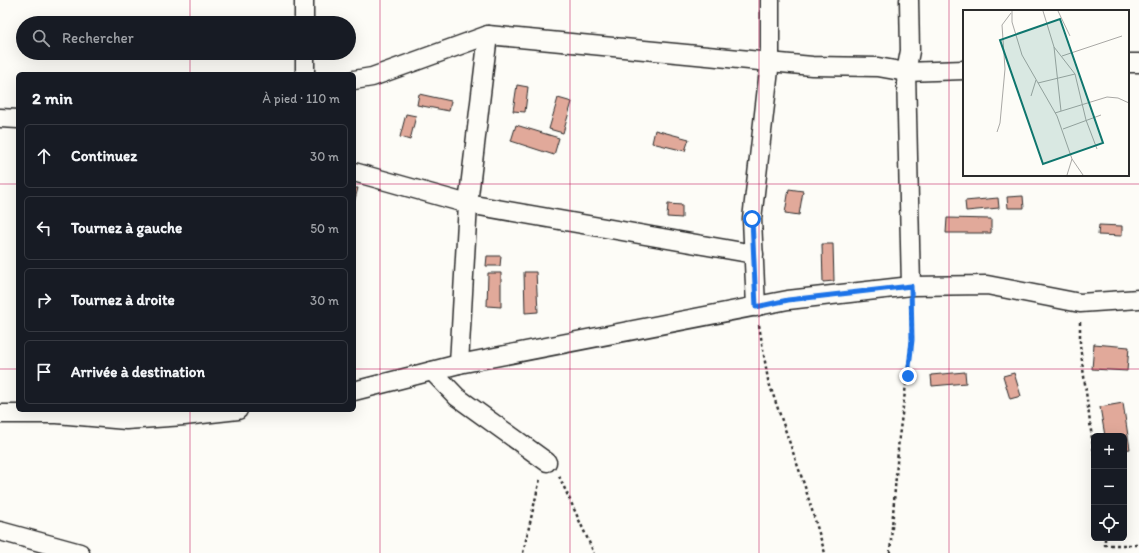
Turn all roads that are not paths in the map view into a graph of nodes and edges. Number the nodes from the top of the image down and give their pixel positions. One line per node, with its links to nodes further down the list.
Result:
1 (304, 0): 4 (street)
2 (770, 0): 7 (street)
3 (908, 0): 10 (street)
4 (304, 16)
5 (488, 35): 7 (street); 11 (street); 15 (street)
6 (305, 60): 9 (street)
7 (770, 61): 10 (street); 16 (street)
8 (963, 70): 10 (street)
9 (305, 72)
10 (906, 72): 17 (street)
11 (356, 80)
12 (0, 118): 13 (street)
13 (16, 119)
14 (356, 173): 15 (street)
15 (468, 204): 16 (street); 20 (street)
16 (754, 254): 19 (street)
17 (911, 286): 18 (street); 19 (street)
18 (1139, 299)
19 (756, 307): 20 (street)
20 (459, 364): 21 (street)
21 (432, 371): 22 (street); 25 (street)
22 (356, 390)
23 (216, 412): 24 (street)
24 (0, 414)
25 (547, 462)
26 (0, 532): 27 (street)
27 (80, 553)

